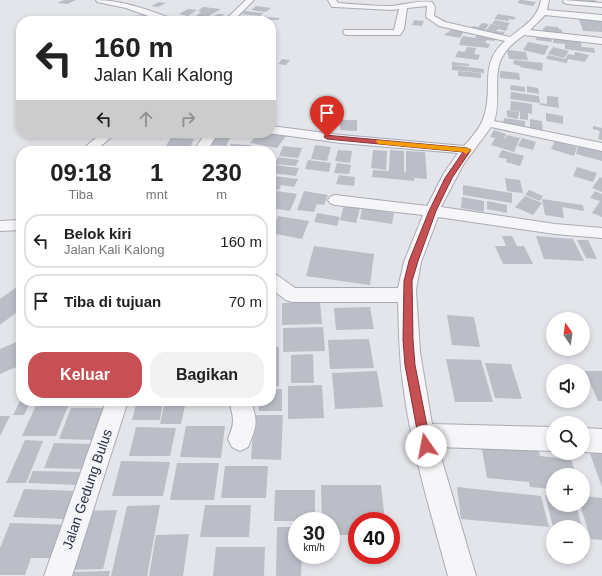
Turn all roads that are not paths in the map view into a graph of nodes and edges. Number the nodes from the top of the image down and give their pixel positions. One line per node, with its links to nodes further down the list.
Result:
1 (100, 0): 4 (street)
2 (250, 0): 9 (street)
3 (332, 0): 7 (street)
4 (122, 2): 8 (street)
5 (549, 3): 6 (street); 10 (street); 12 (street)
6 (602, 5)
7 (403, 7): 11 (street); 12 (street)
8 (152, 16)
9 (233, 16)
10 (602, 18)
11 (347, 32)
12 (517, 36): 13 (street); 14 (street)
13 (602, 41)
14 (487, 123): 18 (street); 19 (street)
15 (276, 131): 19 (street)
16 (104, 138): 17 (street)
17 (93, 146)
18 (602, 147)
19 (467, 150): 21 (street)
20 (335, 200): 21 (street)
21 (432, 211): 24 (street); 26 (street)
22 (16, 225): 23 (street)
23 (0, 226)
24 (602, 233)
25 (276, 284): 26 (street)
26 (408, 295): 29 (street)
27 (115, 406): 34 (street, Jalan Gedung Bulus)
28 (241, 406): 30 (street)
29 (423, 435): 31 (street); 35 (street)
30 (240, 439)
31 (546, 439)
32 (590, 440): 33 (street)
33 (602, 441)
34 (58, 576)
35 (462, 576)

